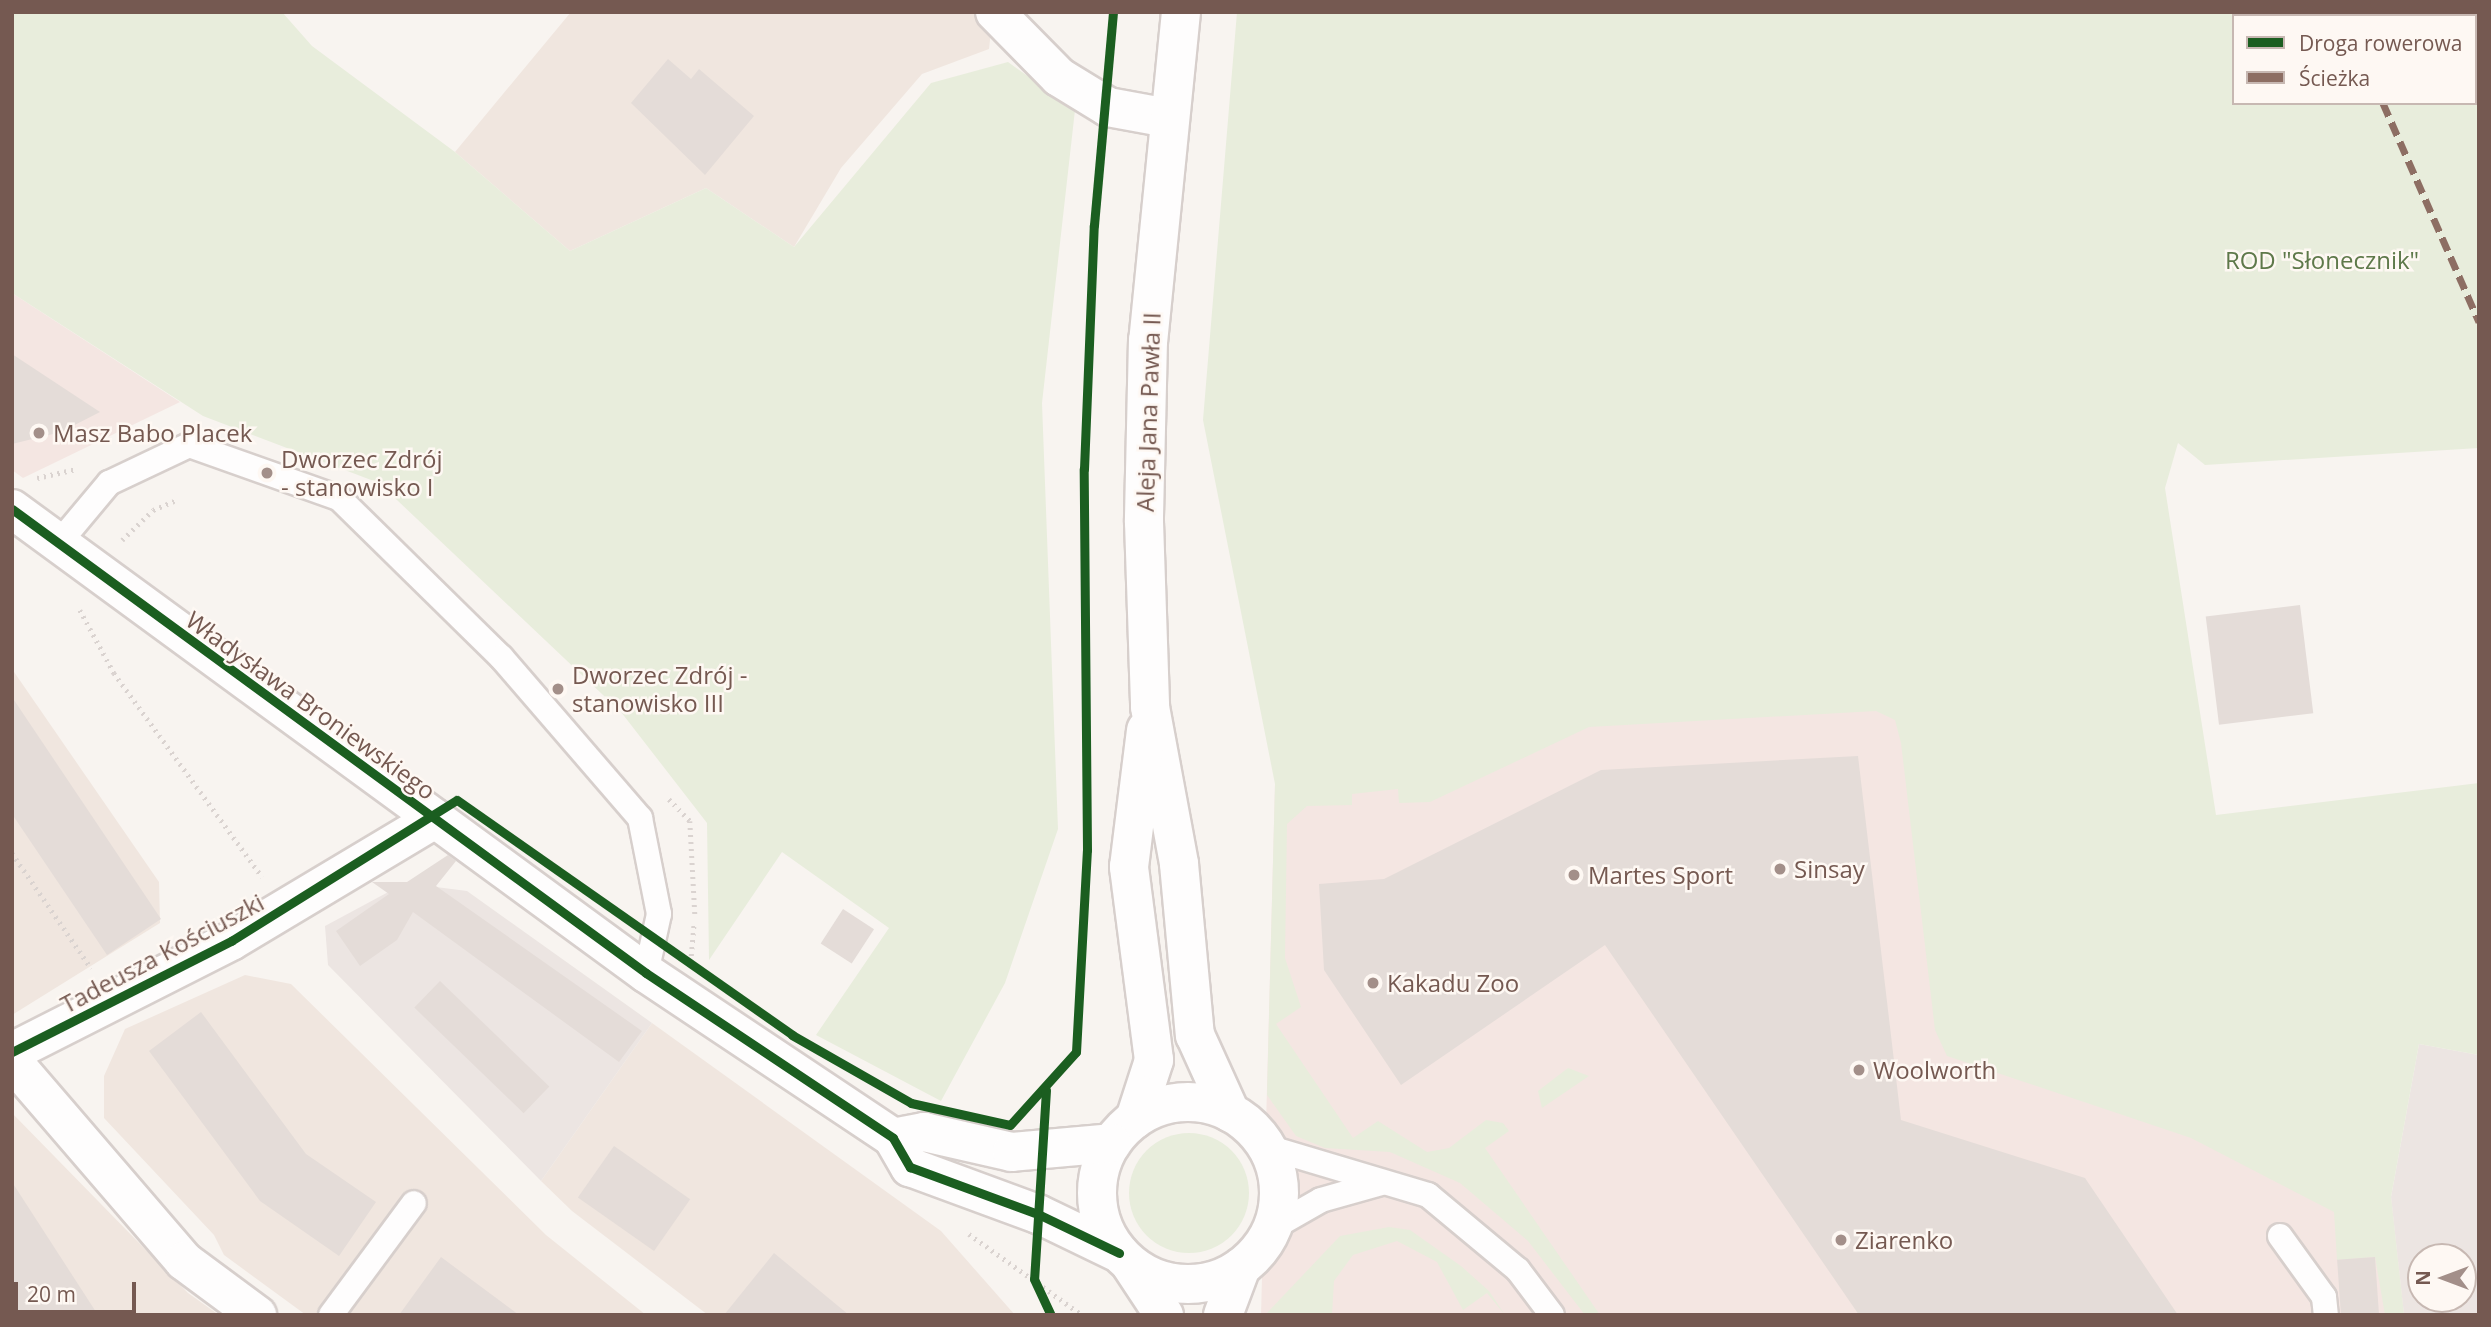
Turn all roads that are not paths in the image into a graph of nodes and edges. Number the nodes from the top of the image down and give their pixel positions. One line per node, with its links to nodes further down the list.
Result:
1 (995, 12): 3 (street)
2 (1181, 12): 3 (street, Aleja Jana Pawła II)
3 (1168, 118): 6 (street, Aleja Jana Pawła II)
4 (12, 509): 5 (street, Władysława Broniewskiego)
5 (58, 544): 7 (street, Władysława Broniewskiego); 8 (lane)
6 (1150, 707): 11 (street, Aleja Jana Pawła II); 12 (street, Aleja Jana Pawła II)
7 (435, 819): 8 (street, Władysława Broniewskiego); 9 (street, Tadeusza Kościuszki)
8 (646, 973): 13 (street, Władysława Broniewskiego)
9 (12, 1052)
10 (12, 1061): 21 (street)
11 (1230, 1112): 12 (street); 14 (street)
12 (1123, 1131): 13 (street); 19 (street)
13 (893, 1138): 19 (street, Władysława Broniewskiego)
14 (1267, 1147): 15 (lane); 17 (street)
15 (1381, 1183): 17 (lane); 25 (lane)
16 (414, 1203): 22 (lane)
17 (1272, 1228): 20 (street)
18 (2280, 1236): 26 (lane)
19 (1125, 1259): 20 (street); 23 (street)
20 (1241, 1267): 24 (street)
21 (257, 1315)
22 (331, 1315)
23 (1164, 1315)
24 (1223, 1315)
25 (1552, 1315)
26 (2326, 1315)

